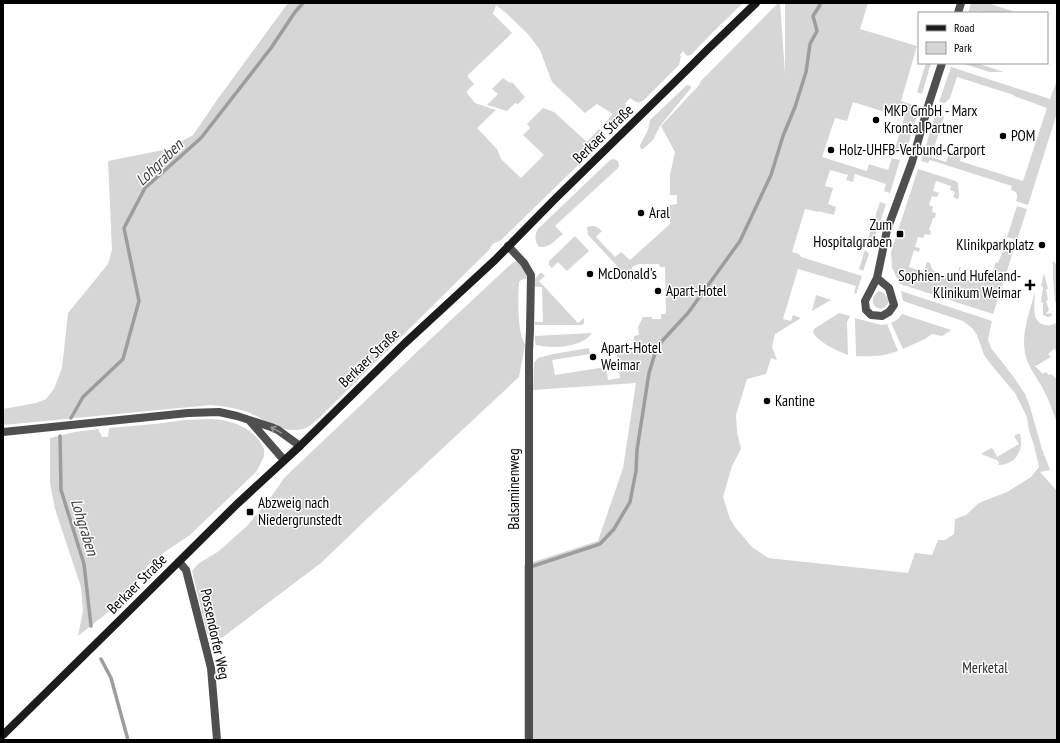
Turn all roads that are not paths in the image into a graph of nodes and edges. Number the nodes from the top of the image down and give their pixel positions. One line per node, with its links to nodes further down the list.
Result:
1 (756, 3): 3 (main road, Berkaer Straße)
2 (942, 64): 4 (street)
3 (508, 246): 7 (main road, Berkaer Straße); 12 (street, Balsaminenweg)
4 (877, 278): 4 (street)
5 (250, 421): 6 (street); 7 (street, one-way to 5); 8 (street)
6 (3, 432)
7 (300, 446): 8 (main road, Berkaer Straße)
8 (284, 460): 9 (main road, Berkaer Straße)
9 (179, 562): 10 (main road, Berkaer Straße); 11 (street, Possendorfer Weg)
10 (3, 735)
11 (217, 740)
12 (529, 740)

